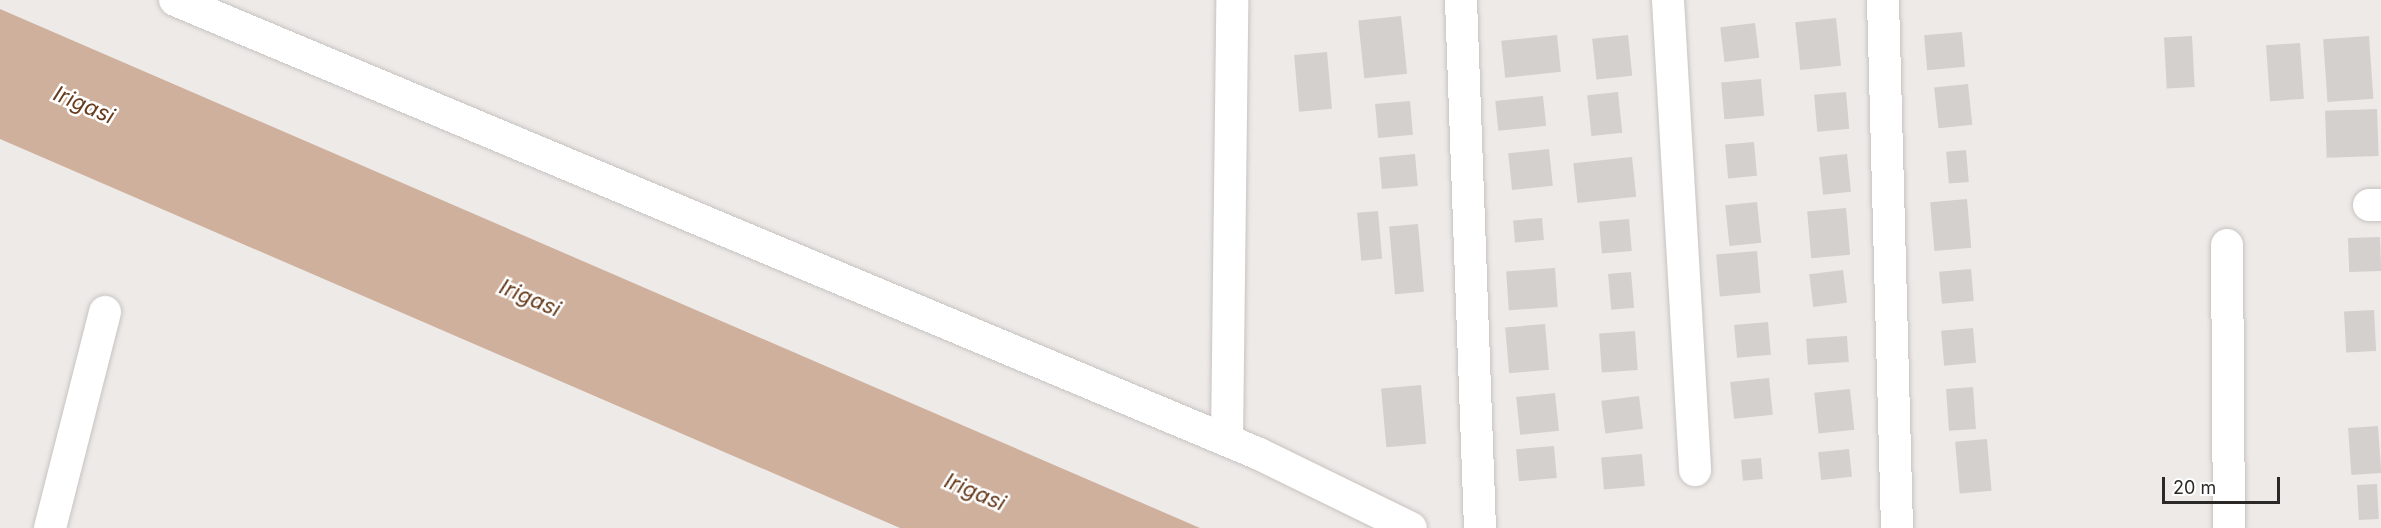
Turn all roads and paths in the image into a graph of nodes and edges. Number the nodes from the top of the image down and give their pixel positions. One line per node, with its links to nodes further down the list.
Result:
1 (175, 0): 8 (street)
2 (1232, 0): 8 (street)
3 (1461, 0): 12 (street)
4 (1668, 0): 9 (street)
5 (1883, 0): 13 (street)
6 (2227, 245): 14 (street)
7 (105, 312): 10 (street)
8 (1227, 440): 11 (street)
9 (1695, 470)
10 (50, 528)
11 (1411, 528)
12 (1480, 528)
13 (1897, 528)
14 (2229, 528)

